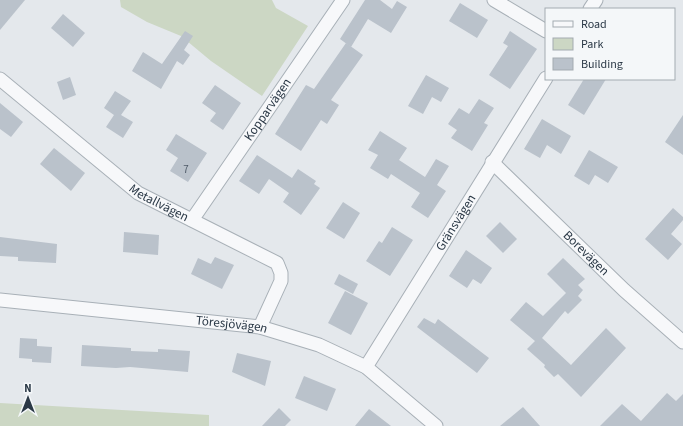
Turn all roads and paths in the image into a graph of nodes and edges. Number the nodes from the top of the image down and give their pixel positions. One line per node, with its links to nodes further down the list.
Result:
1 (343, 0): 7 (street, Kopparvägen)
2 (494, 0): 3 (street)
3 (545, 30)
4 (0, 79): 7 (street, Metallvägen)
5 (545, 80): 6 (street, Gränsvägen)
6 (492, 162): 10 (street, Borevägen); 11 (street, Gränsvägen)
7 (192, 220): 9 (street, Metallvägen)
8 (0, 300): 9 (street, Töresjövägen)
9 (260, 327): 11 (street, Töresjövägen)
10 (682, 338)
11 (366, 367): 12 (street, Töresjövägen)
12 (436, 426)

